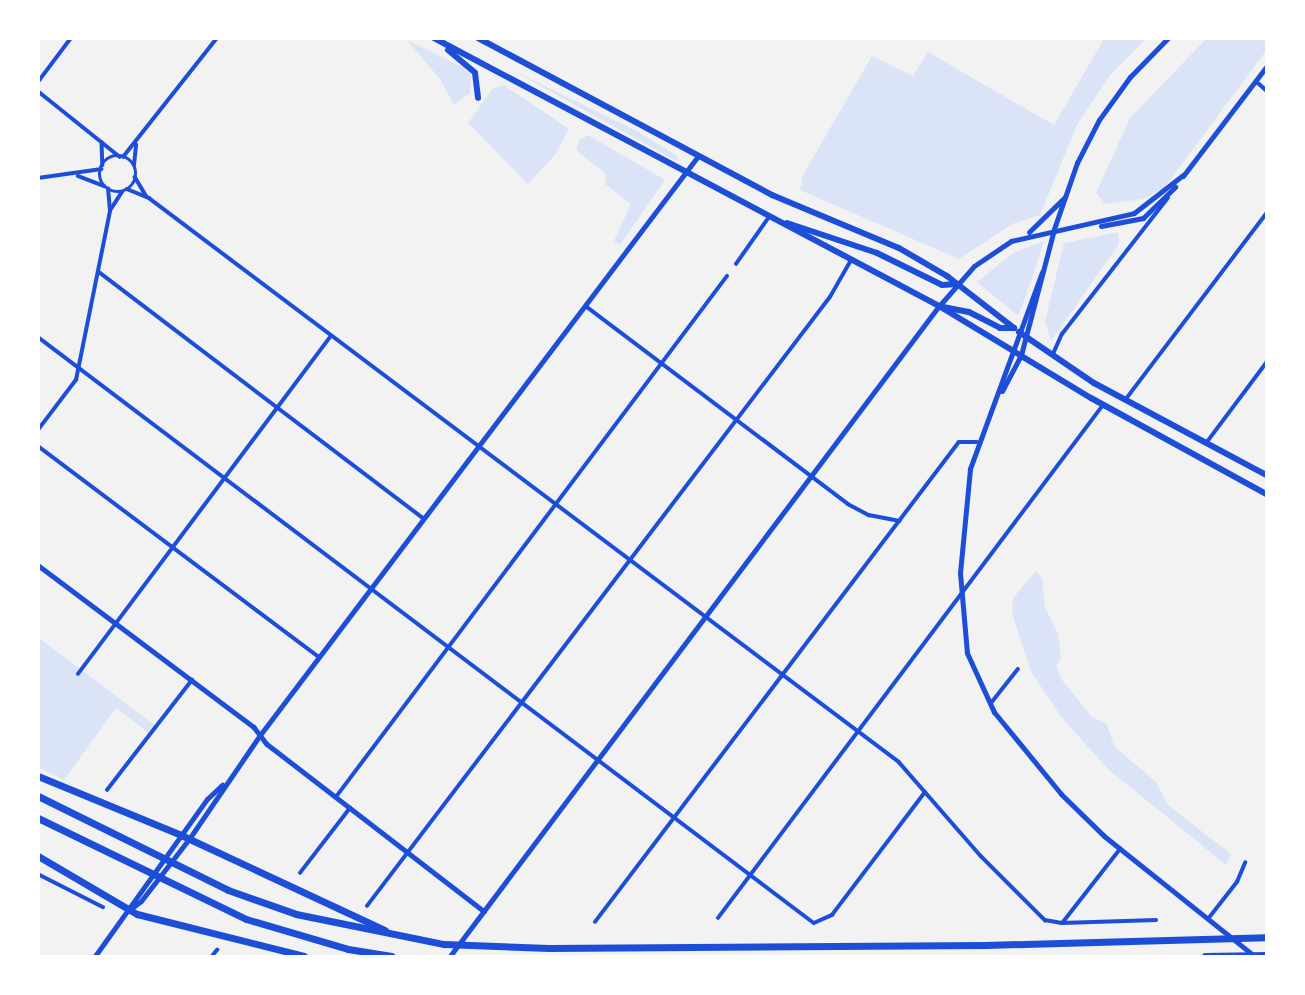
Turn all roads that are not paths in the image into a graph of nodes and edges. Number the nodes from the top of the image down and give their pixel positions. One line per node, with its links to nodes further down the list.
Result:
1 (71, 38): 8 (street)
2 (217, 38): 13 (street)
3 (433, 38): 11 (main road); 18 (main road)
4 (478, 38): 14 (main road)
5 (1168, 38): 25 (street)
6 (1266, 67): 7 (main road)
7 (1256, 81): 9 (street); 19 (main road)
8 (38, 82)
9 (1266, 90)
10 (38, 91): 12 (street)
11 (478, 98)
12 (102, 139): 15 (street); 16 (street)
13 (136, 144): 15 (street); 17 (street)
14 (698, 156): 18 (main road); 39 (main road)
15 (122, 157): 16 (street); 17 (street)
16 (102, 167): 20 (street); 23 (street)
17 (134, 167): 21 (street)
18 (687, 173): 30 (main road); 41 (main road)
19 (1183, 175): 27 (main road); 31 (main road)
20 (76, 176): 22 (street); 23 (street)
21 (135, 177): 24 (street); 26 (street)
22 (38, 178)
23 (106, 187): 24 (street); 28 (street)
24 (125, 190): 26 (street); 28 (street)
25 (1065, 197): 32 (street); 33 (main road)
26 (149, 198): 43 (street)
27 (1168, 198): 31 (main road); 48 (street)
28 (110, 211): 36 (street)
29 (1266, 214): 53 (street)
30 (769, 217): 34 (main road); 35 (street); 39 (main road)
31 (1095, 225): 32 (main road)
32 (1054, 229): 33 (main road); 37 (main road)
33 (1027, 234): 39 (main road)
34 (850, 262): 40 (main road); 56 (street)
35 (736, 264)
36 (99, 272): 51 (street); 55 (street)
37 (1042, 272): 42 (main road); 45 (main road)
38 (727, 276): 49 (street)
39 (957, 284): 40 (main road); 42 (main road)
40 (939, 306): 42 (main road); 46 (main road); 66 (street)
41 (587, 307): 49 (street); 62 (main road)
42 (1016, 330): 45 (main road); 46 (main road)
43 (331, 336): 55 (street); 62 (street)
44 (38, 337): 51 (street)
45 (1026, 337): 47 (main road); 48 (main road)
46 (1013, 350): 47 (main road); 52 (main road)
47 (1021, 355): 52 (main road); 54 (main road)
48 (1052, 356): 53 (main road)
49 (661, 363): 56 (street); 68 (street)
50 (1266, 363): 60 (street)
51 (80, 368): 57 (street); 65 (street)
52 (998, 396): 59 (main road)
53 (1125, 400): 58 (main road)
54 (1103, 405): 63 (main road); 75 (street)
55 (277, 408): 65 (street); 69 (street)
56 (734, 419): 66 (street); 72 (street)
57 (38, 430)
58 (1192, 435): 60 (main road); 63 (main road)
59 (977, 442): 70 (street); 75 (main road)
60 (1206, 443): 64 (main road)
61 (38, 446): 71 (street)
62 (480, 447): 68 (street); 69 (main road)
63 (1184, 449): 67 (main road)
64 (1266, 475)
65 (224, 477): 71 (street); 74 (street)
66 (811, 477): 70 (street); 76 (street)
67 (1266, 494)
68 (555, 504): 72 (street); 78 (street)
69 (424, 519): 74 (main road)
70 (899, 522): 82 (street)
71 (172, 547): 77 (street); 79 (street)
72 (629, 559): 76 (street); 84 (street)
73 (38, 565): 77 (street)
74 (371, 590): 78 (street); 79 (main road)
75 (960, 592): 85 (main road); 86 (street)
76 (707, 616): 82 (street); 88 (street)
77 (115, 623): 81 (street); 83 (street)
78 (446, 649): 84 (street); 93 (street)
79 (320, 658): 87 (main road)
80 (1018, 669): 85 (street)
81 (78, 674)
82 (783, 674): 86 (street); 96 (street)
83 (192, 680): 87 (street); 90 (street)
84 (522, 704): 88 (street); 99 (street)
85 (990, 705): 98 (main road)
86 (858, 732): 91 (street); 104 (street)
87 (260, 735): 93 (street); 97 (main road)
88 (597, 761): 96 (street); 108 (street)
89 (38, 776): 97 (highway)
90 (107, 790)
91 (925, 792): 104 (street); 113 (street)
92 (38, 796): 115 (highway)
93 (335, 797): 94 (street)
94 (350, 808): 99 (street); 102 (street)
95 (38, 818): 122 (highway)
96 (676, 819): 104 (street); 112 (street)
97 (185, 837): 107 (main road); 115 (highway)
98 (1120, 849): 110 (main road); 113 (street)
99 (409, 851): 105 (street); 108 (street)
100 (38, 856): 107 (highway)
101 (1245, 863): 110 (street)
102 (300, 873)
103 (38, 874): 106 (street)
104 (748, 875): 109 (street)
105 (367, 906)
106 (103, 907)
107 (128, 910): 119 (main road); 121 (highway)
108 (484, 911): 123 (street)
109 (718, 918)
110 (1208, 919): 125 (main road)
111 (1156, 920): 113 (street)
112 (595, 922)
113 (1062, 923)
114 (1266, 937): 115 (highway)
115 (402, 938)
116 (217, 950): 120 (street)
117 (1266, 955): 118 (highway)
118 (1218, 956): 124 (highway)
119 (95, 957)
120 (212, 957)
121 (304, 957)
122 (391, 957)
123 (450, 957)
124 (1205, 957)
125 (1255, 957)

